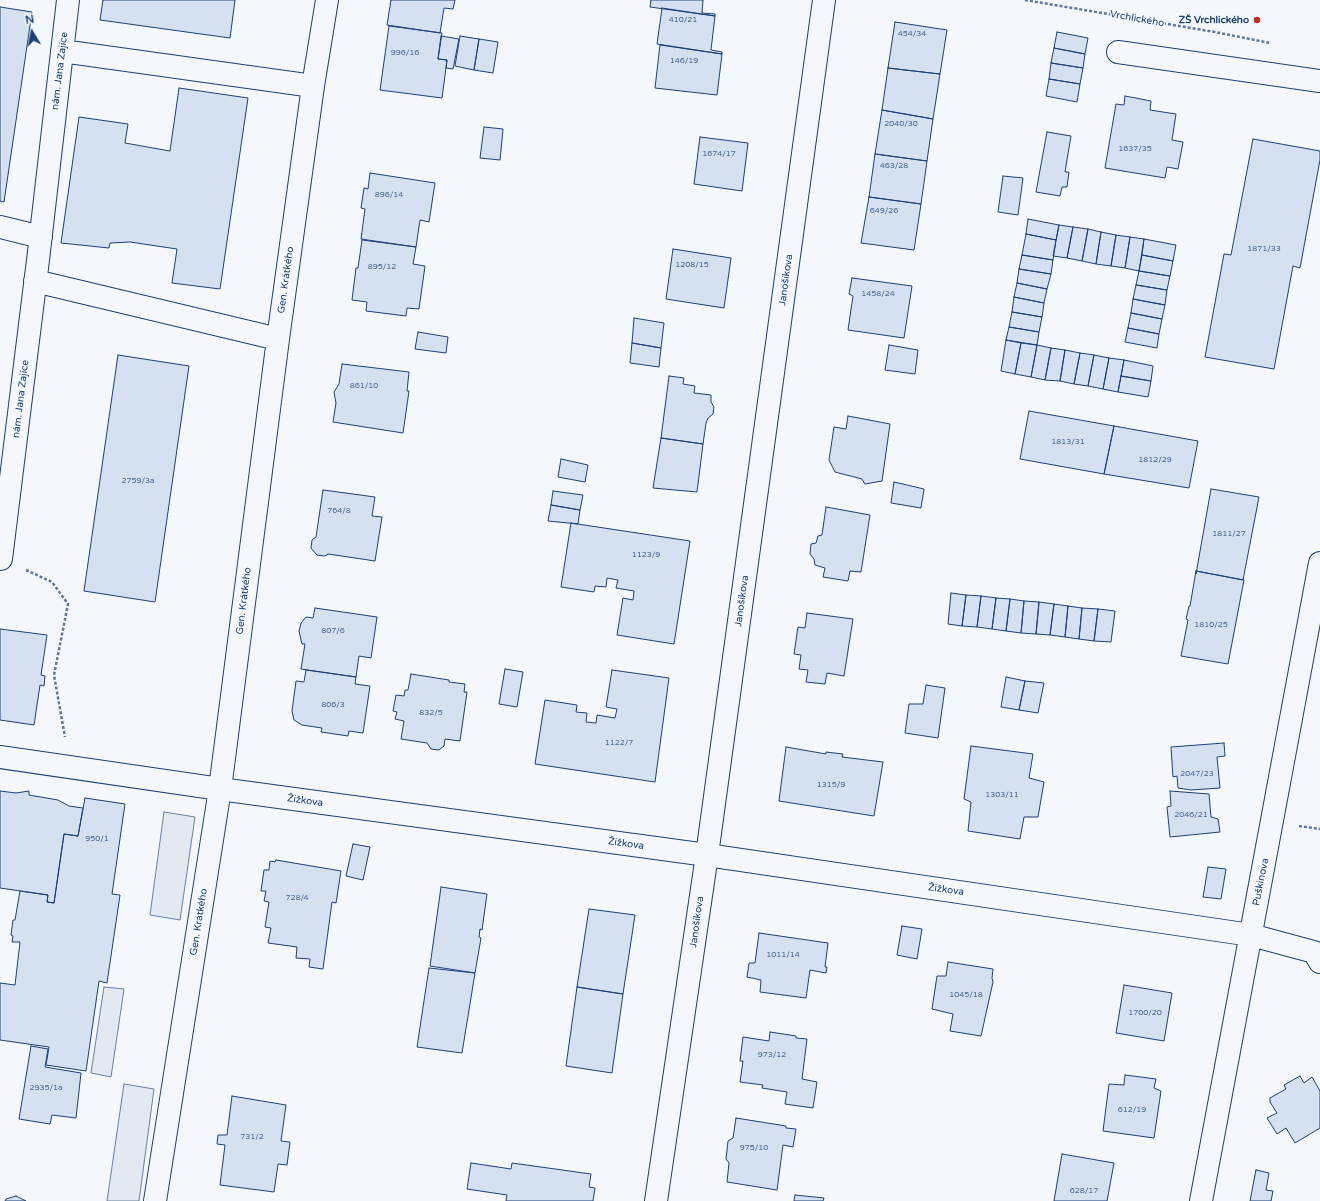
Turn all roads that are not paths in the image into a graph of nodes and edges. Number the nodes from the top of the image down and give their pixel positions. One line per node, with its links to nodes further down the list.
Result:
1 (68, 0): 4 (street, nám. Jana Zajíce)
2 (327, 0): 7 (street, Gen. Krátkého)
3 (824, 0): 16 (street, Janošíkova)
4 (62, 51): 7 (street); 9 (street, nám. Jana Zajíce)
5 (1118, 52): 6 (street)
6 (1320, 81)
7 (313, 86): 11 (street, Gen. Krátkého)
8 (0, 227): 9 (street)
9 (41, 237): 10 (street, nám. Jana Zajíce)
10 (35, 281): 11 (street); 12 (street, nám. Jana Zajíce)
11 (278, 339): 15 (street, Gen. Krátkého)
12 (1, 559)
13 (1320, 563): 17 (street, Puškinova)
14 (0, 757): 15 (street, Žižkova)
15 (220, 789): 16 (street, Žižkova); 19 (street, Gen. Krátkého)
16 (707, 855): 17 (street, Žižkova); 20 (street, Janošíkova)
17 (1251, 935): 18 (street, Žižkova); 21 (street, Puškinova)
18 (1320, 962)
19 (155, 1201)
20 (656, 1201)
21 (1201, 1201)

